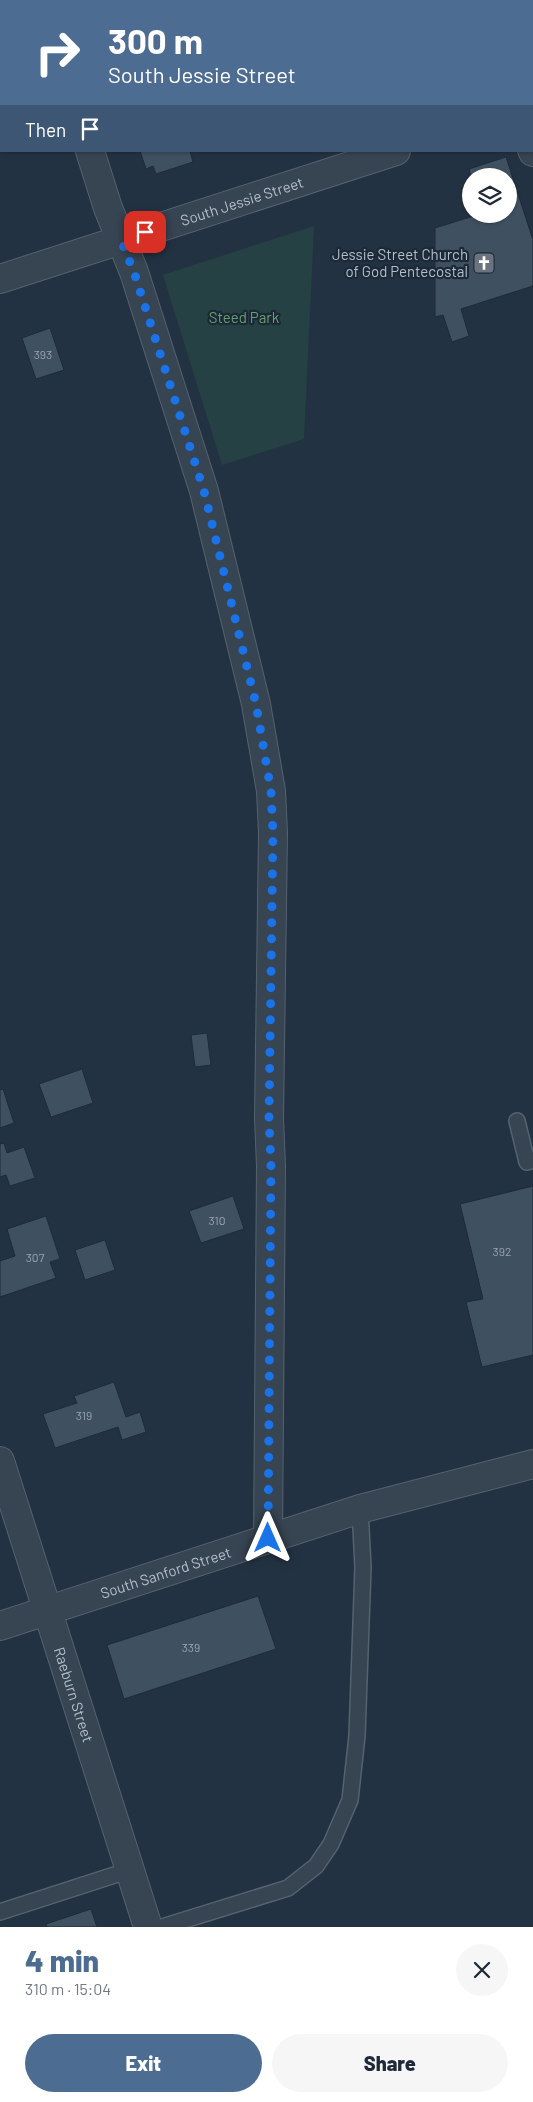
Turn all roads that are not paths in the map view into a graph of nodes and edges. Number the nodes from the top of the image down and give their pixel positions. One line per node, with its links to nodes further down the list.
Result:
1 (90, 152): 3 (street)
2 (393, 152): 3 (street, South Jessie Street)
3 (121, 240): 4 (street, South Jessie Street); 10 (street)
4 (0, 279)
5 (517, 1121): 6 (lane)
6 (533, 1160)
7 (0, 1461): 11 (street, Raeburn Street)
8 (533, 1464): 9 (street, South Sanford Street)
9 (360, 1510): 10 (street, South Sanford Street); 16 (lane)
10 (268, 1538): 11 (street, South Sanford Street)
11 (48, 1611): 12 (street, South Sanford Street); 13 (street, Raeburn Street)
12 (0, 1626)
13 (130, 1870): 14 (lane); 15 (street, Raeburn Street)
14 (0, 1912)
15 (148, 1927)
16 (162, 1927)

